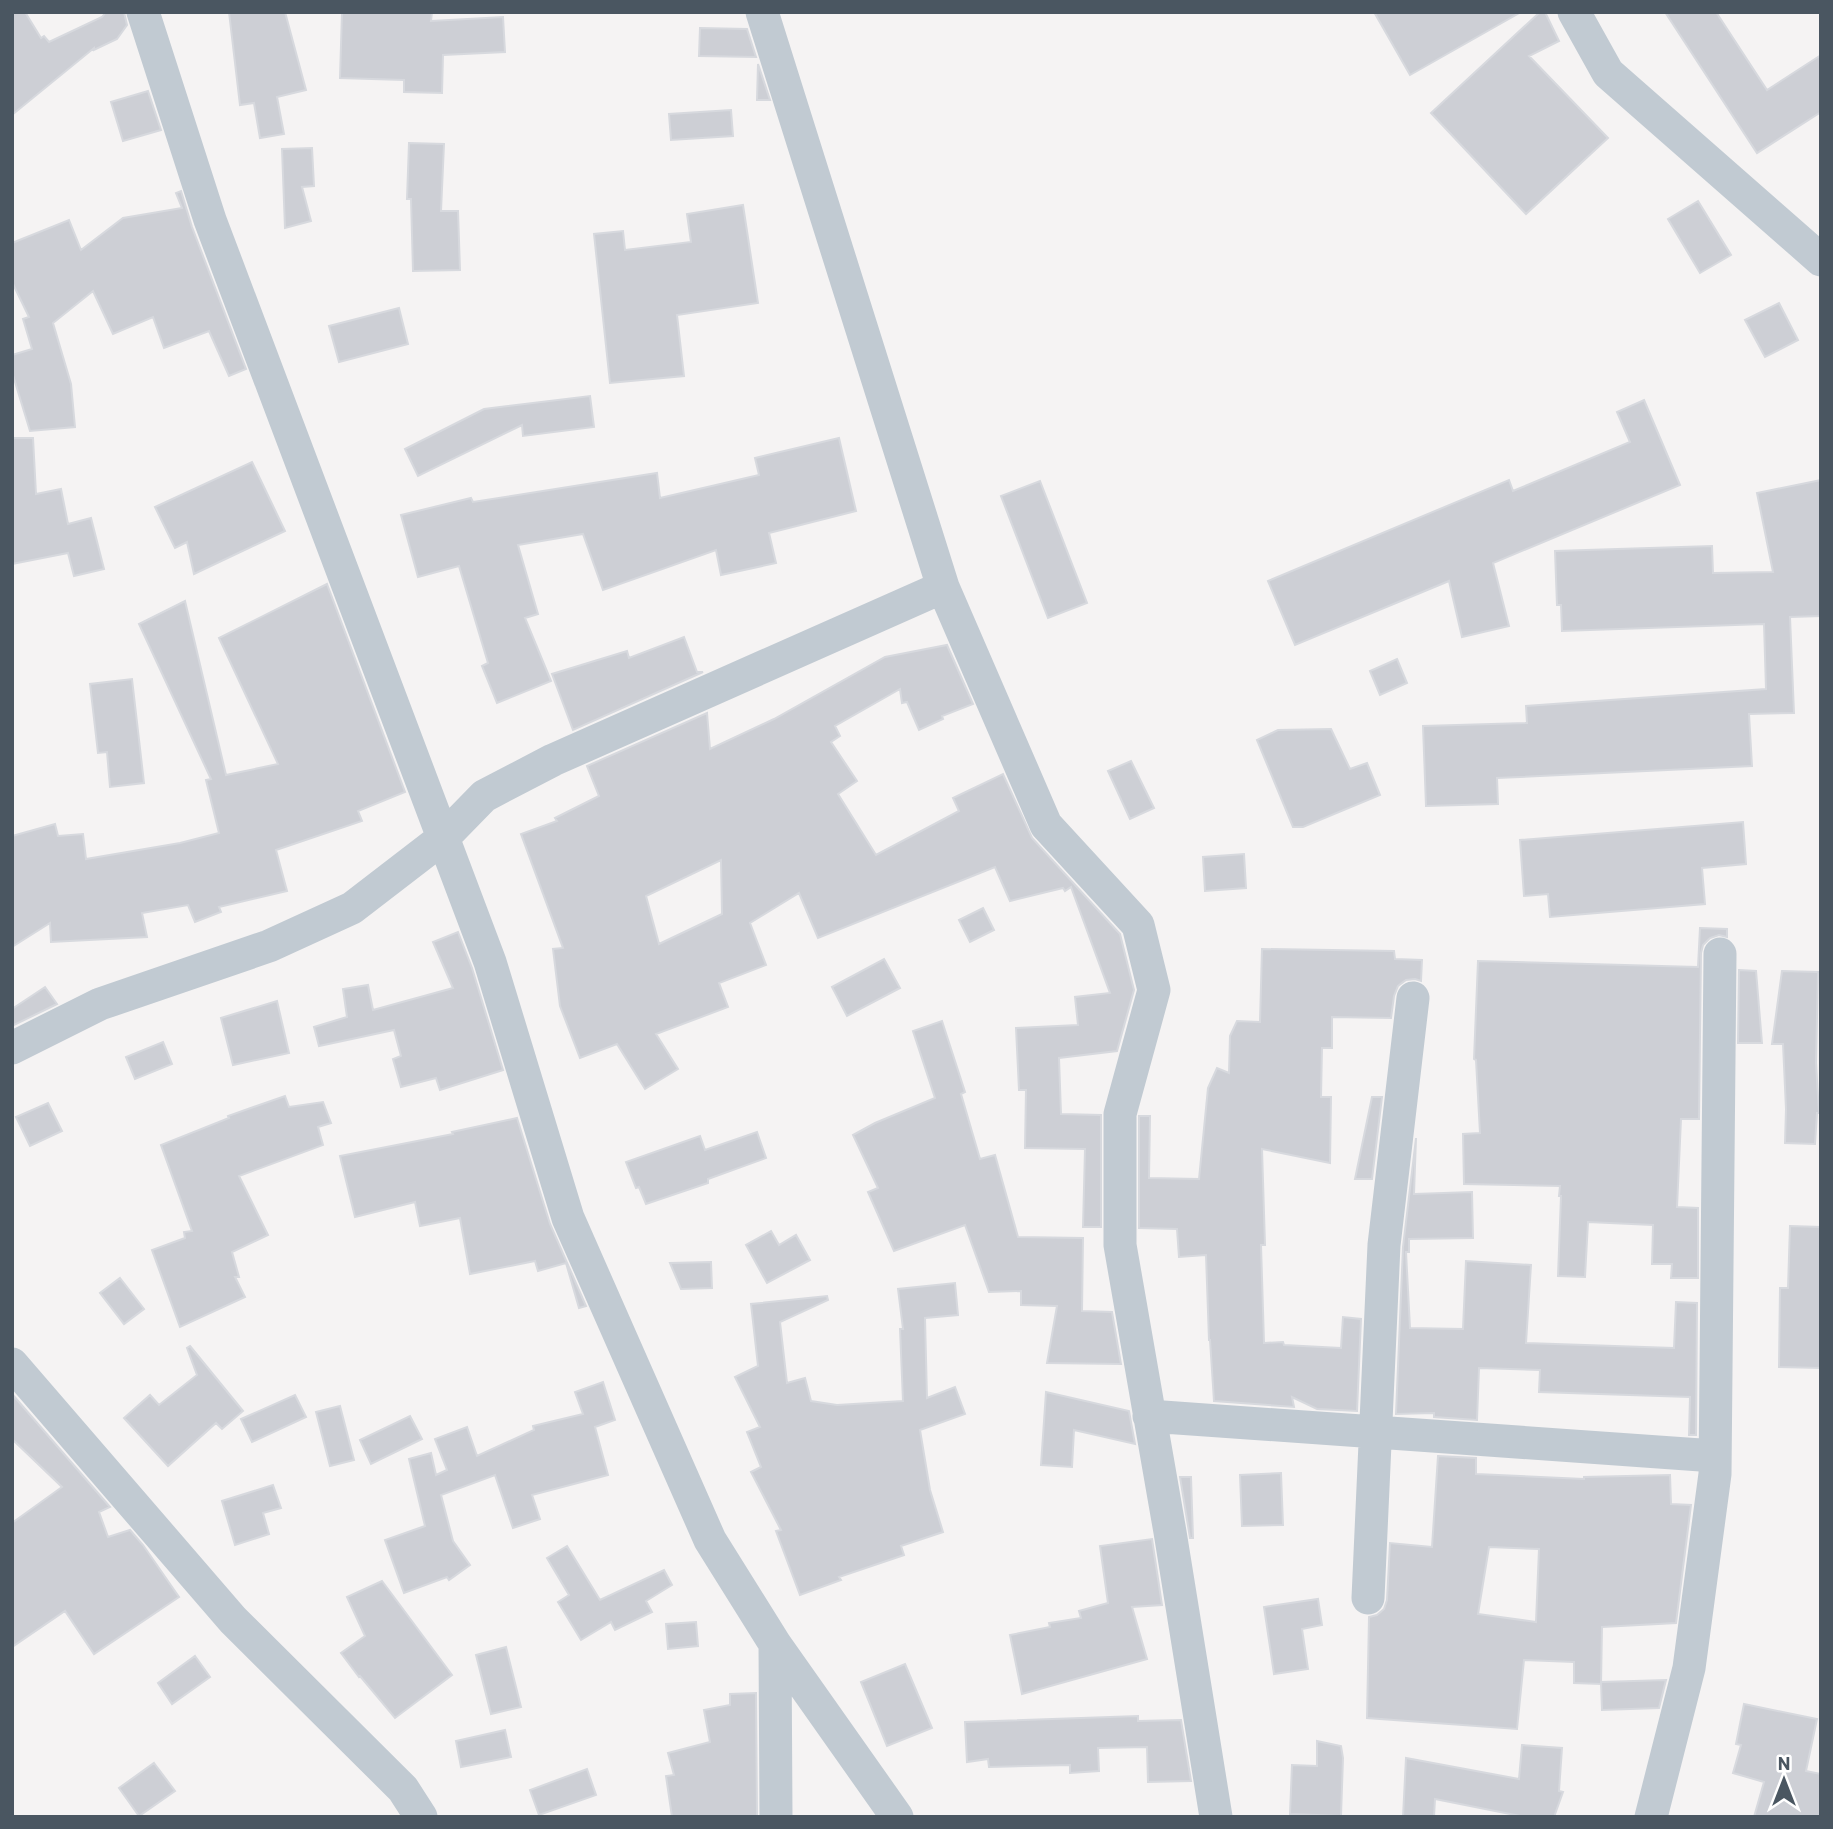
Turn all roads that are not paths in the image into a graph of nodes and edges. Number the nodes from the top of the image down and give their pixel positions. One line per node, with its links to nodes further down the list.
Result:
1 (143, 12): 6 (street)
2 (762, 12): 5 (street)
3 (1574, 12): 4 (street)
4 (1821, 260)
5 (943, 587): 6 (street); 11 (street)
6 (443, 838): 9 (street); 15 (street)
7 (1720, 954): 13 (street)
8 (1413, 998): 12 (street)
9 (12, 1048)
10 (12, 1364): 16 (street)
11 (1149, 1416): 12 (street); 19 (street)
12 (1375, 1431): 13 (street); 14 (street)
13 (1716, 1457): 20 (street)
14 (1368, 1598)
15 (775, 1644): 17 (street); 18 (street)
16 (422, 1817)
17 (776, 1817)
18 (897, 1817)
19 (1216, 1817)
20 (1651, 1817)

